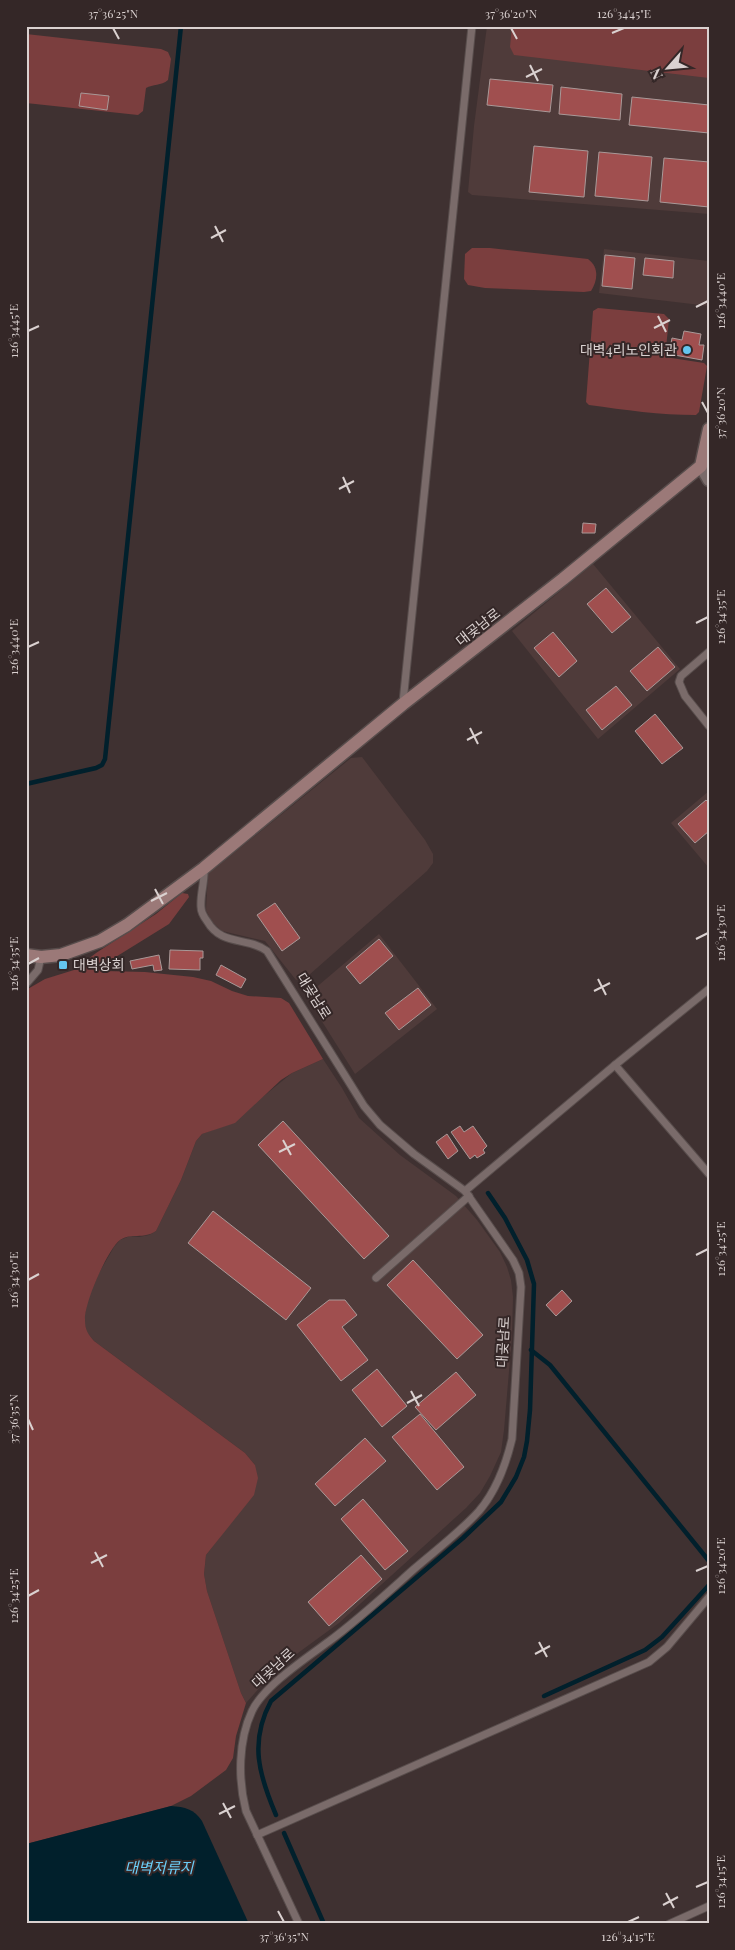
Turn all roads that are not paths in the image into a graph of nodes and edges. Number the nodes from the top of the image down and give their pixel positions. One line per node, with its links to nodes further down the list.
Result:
1 (472, 26): 6 (lane)
2 (709, 429): 3 (street)
3 (701, 466): 4 (street); 6 (street, 대곶남로)
4 (709, 480)
5 (709, 652): 7 (lane)
6 (403, 704): 8 (street, 대곶남로)
7 (709, 726)
8 (204, 868): 10 (street, 대곶남로); 15 (lane, 대곶남로)
9 (26, 955): 10 (street, 대곶남로)
10 (41, 957): 11 (lane)
11 (26, 984)
12 (709, 989): 13 (lane)
13 (614, 1065): 14 (lane); 15 (lane)
14 (709, 1174)
15 (467, 1194): 16 (lane); 18 (lane, 대곶남로)
16 (376, 1278)
17 (709, 1597): 18 (lane)
18 (257, 1835): 20 (lane, 대곶남로)
19 (709, 1906): 21 (lane)
20 (298, 1924)
21 (669, 1924)

